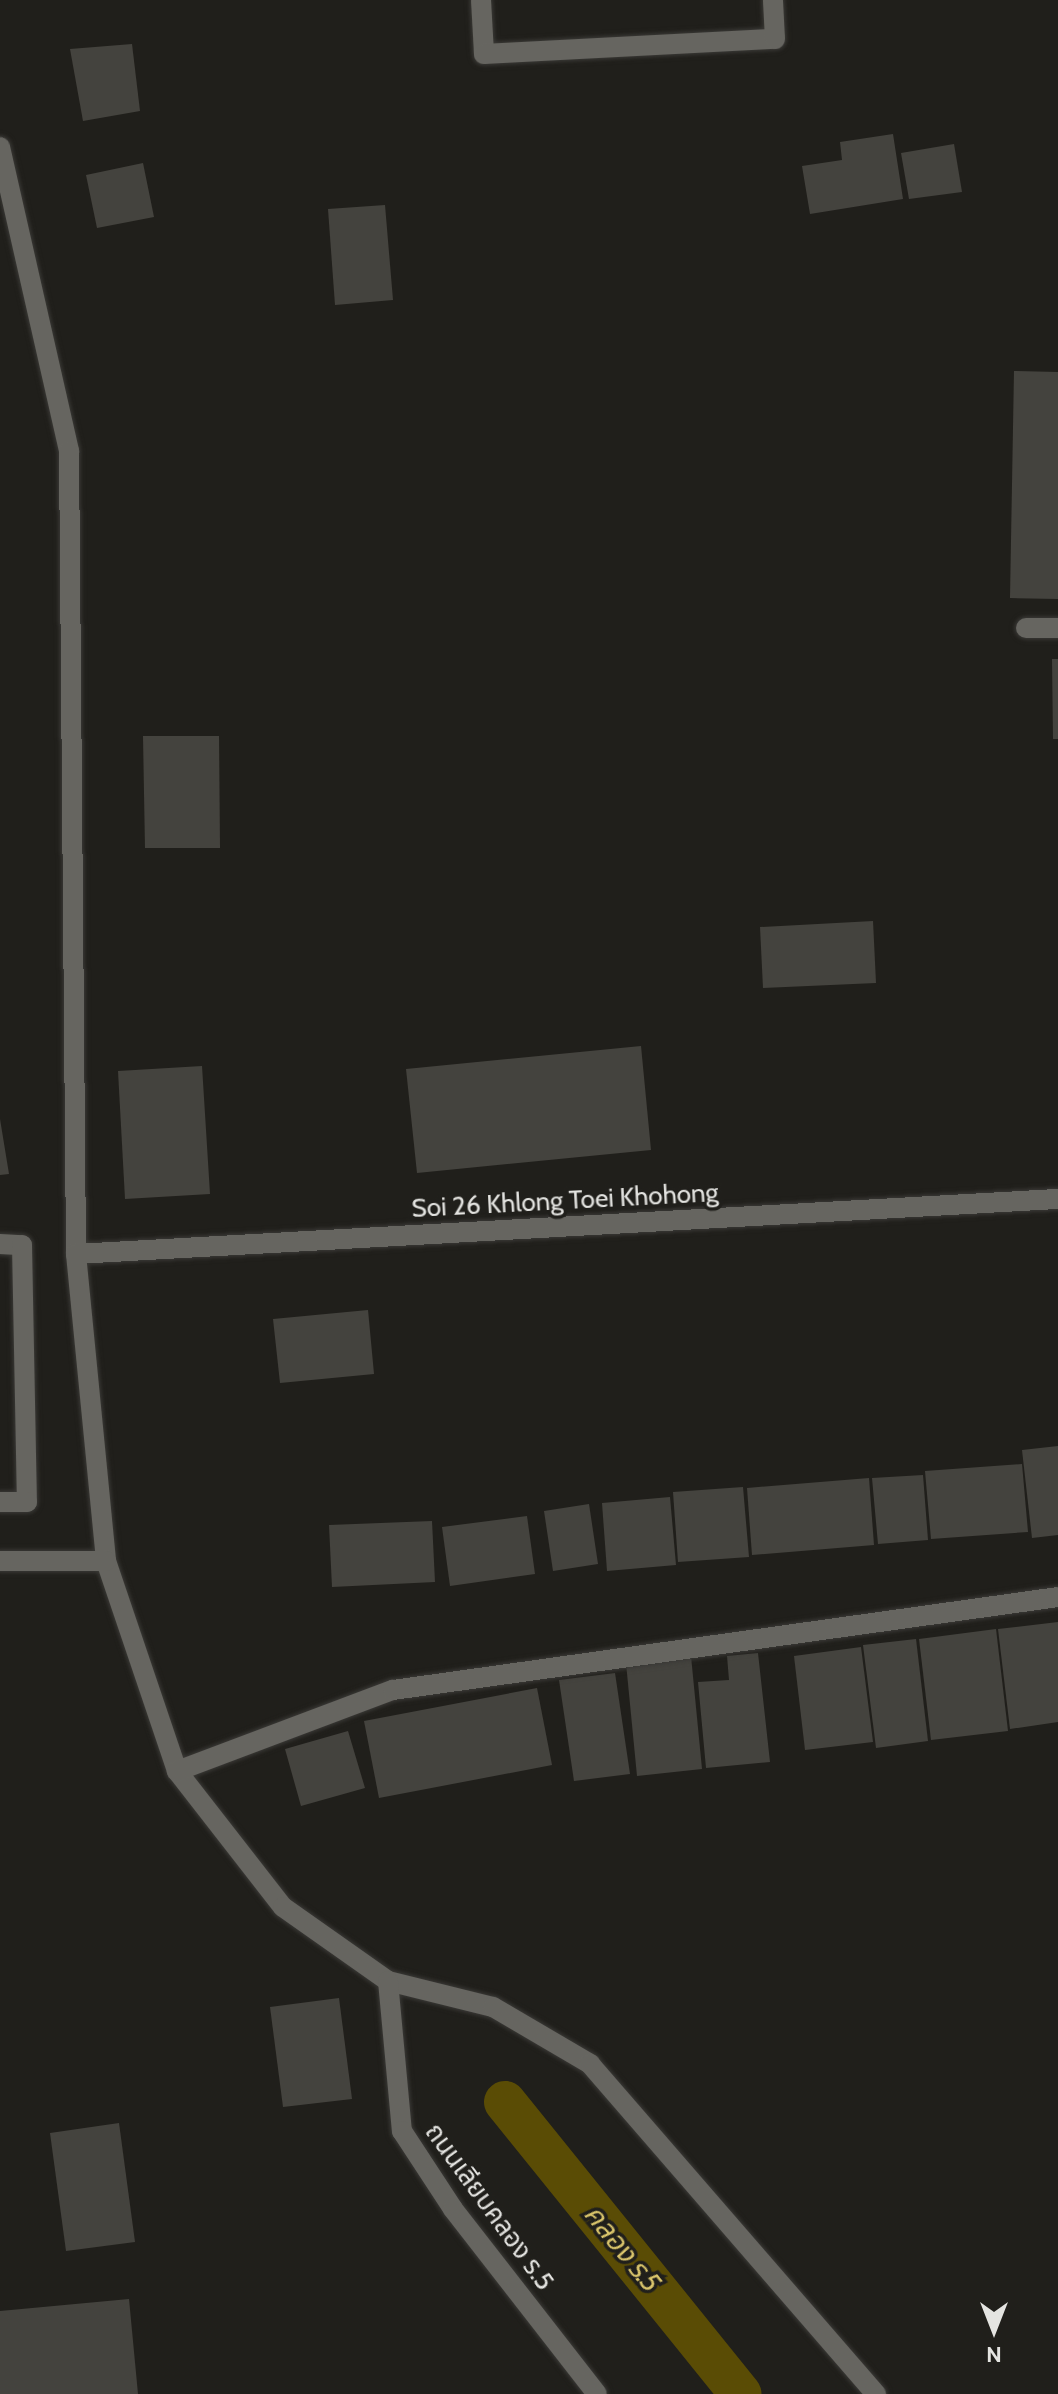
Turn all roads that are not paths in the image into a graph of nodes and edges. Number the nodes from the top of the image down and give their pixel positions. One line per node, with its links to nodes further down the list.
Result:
1 (481, 0): 2 (street)
2 (773, 0)
3 (0, 147): 8 (street)
4 (1026, 628): 5 (street)
5 (1058, 628)
6 (1058, 1199): 8 (street, Soi 26 Khlong Toei Khohong)
7 (0, 1244): 9 (street)
8 (76, 1254): 11 (street)
9 (0, 1502)
10 (0, 1561): 11 (street)
11 (106, 1561): 13 (street)
12 (1058, 1597): 13 (street)
13 (177, 1771): 14 (street)
14 (388, 1981): 15 (street, ถนนเลียบคลอง ร.5); 16 (street)
15 (597, 2394)
16 (876, 2394)

